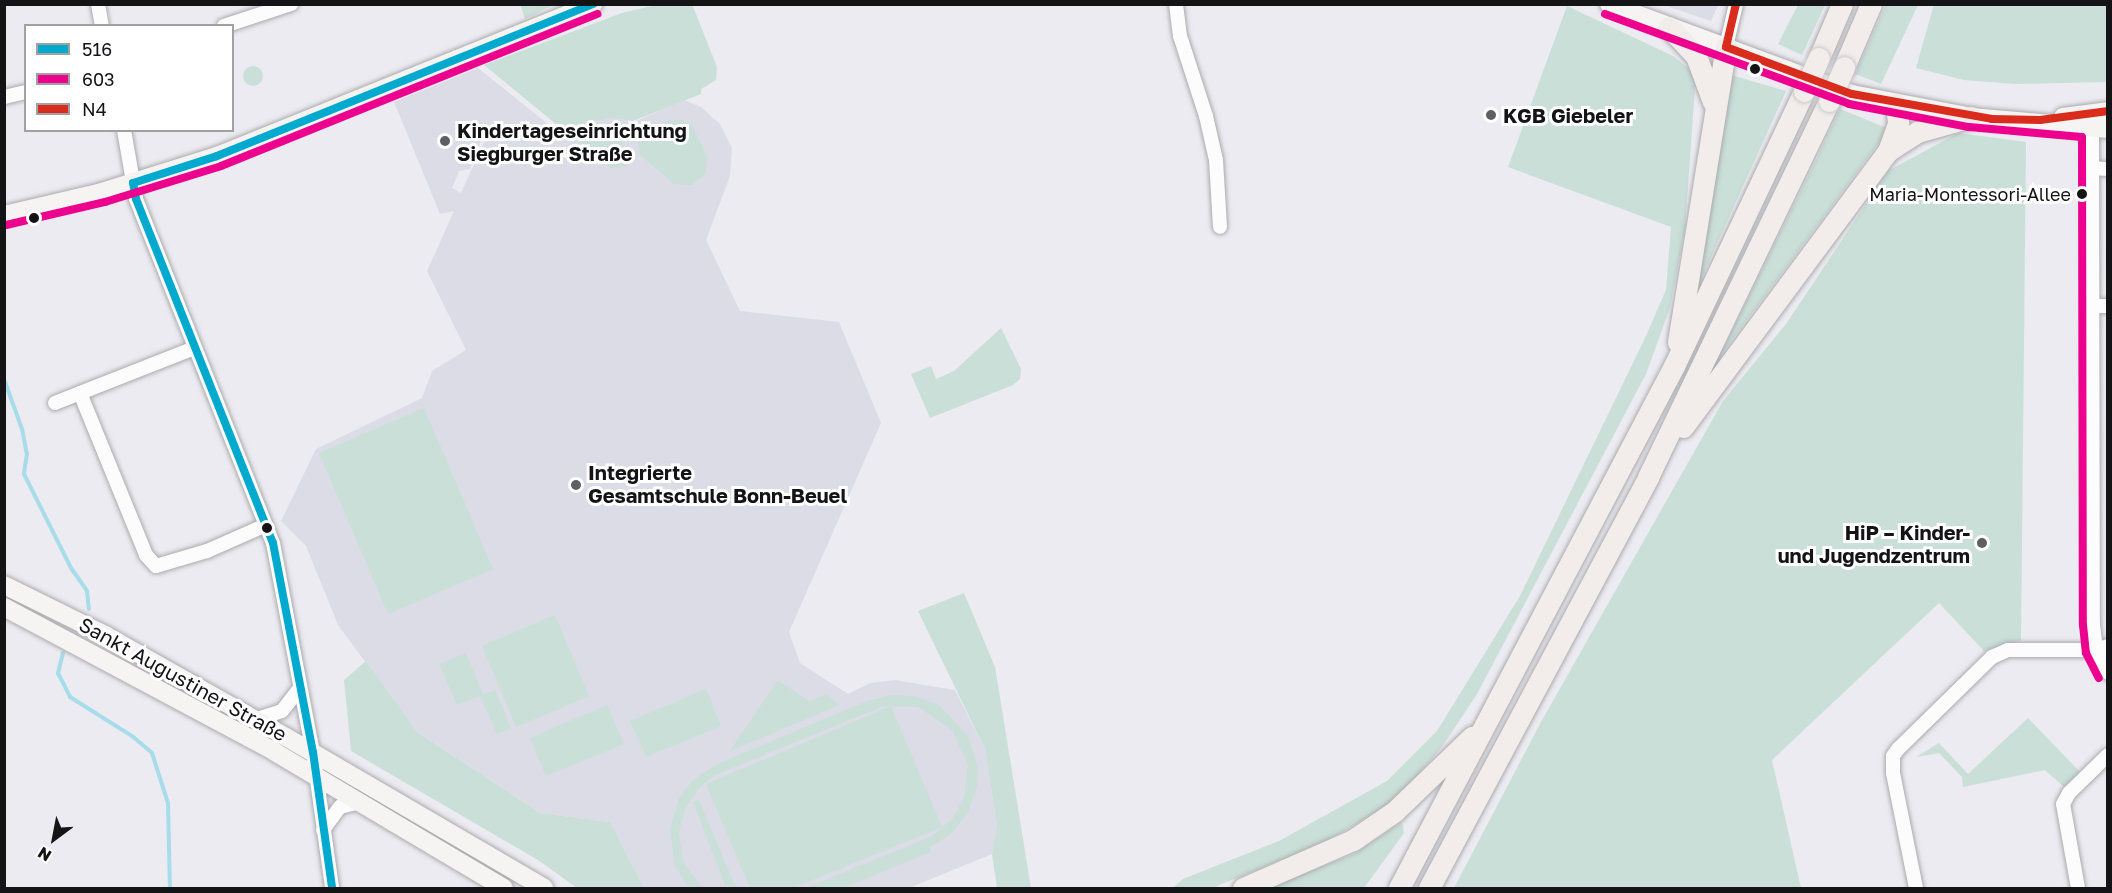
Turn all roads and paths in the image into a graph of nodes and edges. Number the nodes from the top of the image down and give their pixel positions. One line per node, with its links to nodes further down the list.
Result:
1 (98, 4): 9 (street)
2 (291, 4): 10 (street)
3 (594, 4): 25 (main road)
4 (1176, 4): 27 (street)
5 (1609, 4): 11 (main road)
6 (1736, 4): 12 (street)
7 (1842, 4): 31 (highway, bridge)
8 (1871, 4): 34 (highway, bridge)
9 (102, 24)
10 (230, 24)
11 (1669, 27): 12 (main road); 16 (highway)
12 (1726, 47): 15 (main road); 16 (highway)
13 (24, 92): 14 (street)
14 (4, 97)
15 (1896, 104): 18 (main road); 22 (highway)
16 (1715, 109): 31 (highway)
17 (2108, 111): 19 (main road)
18 (1971, 117): 19 (main road); 22 (highway)
19 (2040, 120): 20 (main road)
20 (2100, 128): 23 (street)
21 (124, 132): 25 (street)
22 (1887, 151): 34 (highway)
23 (2092, 168): 24 (street); 28 (street)
24 (2108, 169)
25 (133, 183): 26 (main road); 30 (street)
26 (4, 215)
27 (1220, 227)
28 (2092, 306): 29 (street); 38 (street)
29 (2108, 306)
30 (194, 348): 32 (street); 35 (street)
31 (1674, 366): 42 (highway)
32 (80, 393): 33 (street); 35 (street)
33 (55, 403)
34 (1648, 477): 46 (highway)
35 (266, 525): 40 (street)
36 (4, 585): 41 (main road, Sankt Augustiner Straße)
37 (4, 607): 45 (main road, Sankt Augustiner Straße)
38 (2102, 648): 39 (street); 56 (street)
39 (2108, 673)
40 (300, 688): 41 (street); 43 (street)
41 (254, 720): 43 (main road, Sankt Augustiner Straße)
42 (1484, 726): 52 (highway); 53 (highway)
43 (313, 752): 45 (street); 51 (main road, Sankt Augustiner Straße)
44 (2108, 755): 57 (street)
45 (316, 775): 47 (main road, Sankt Augustiner Straße); 48 (street)
46 (1474, 801): 54 (highway); 55 (highway)
47 (360, 802): 48 (street); 50 (main road, Sankt Augustiner Straße)
48 (323, 830): 49 (street)
49 (332, 888)
50 (504, 888)
51 (544, 888)
52 (1243, 888)
53 (1399, 888)
54 (1429, 888)
55 (1446, 888)
56 (1917, 888)
57 (2078, 888)

